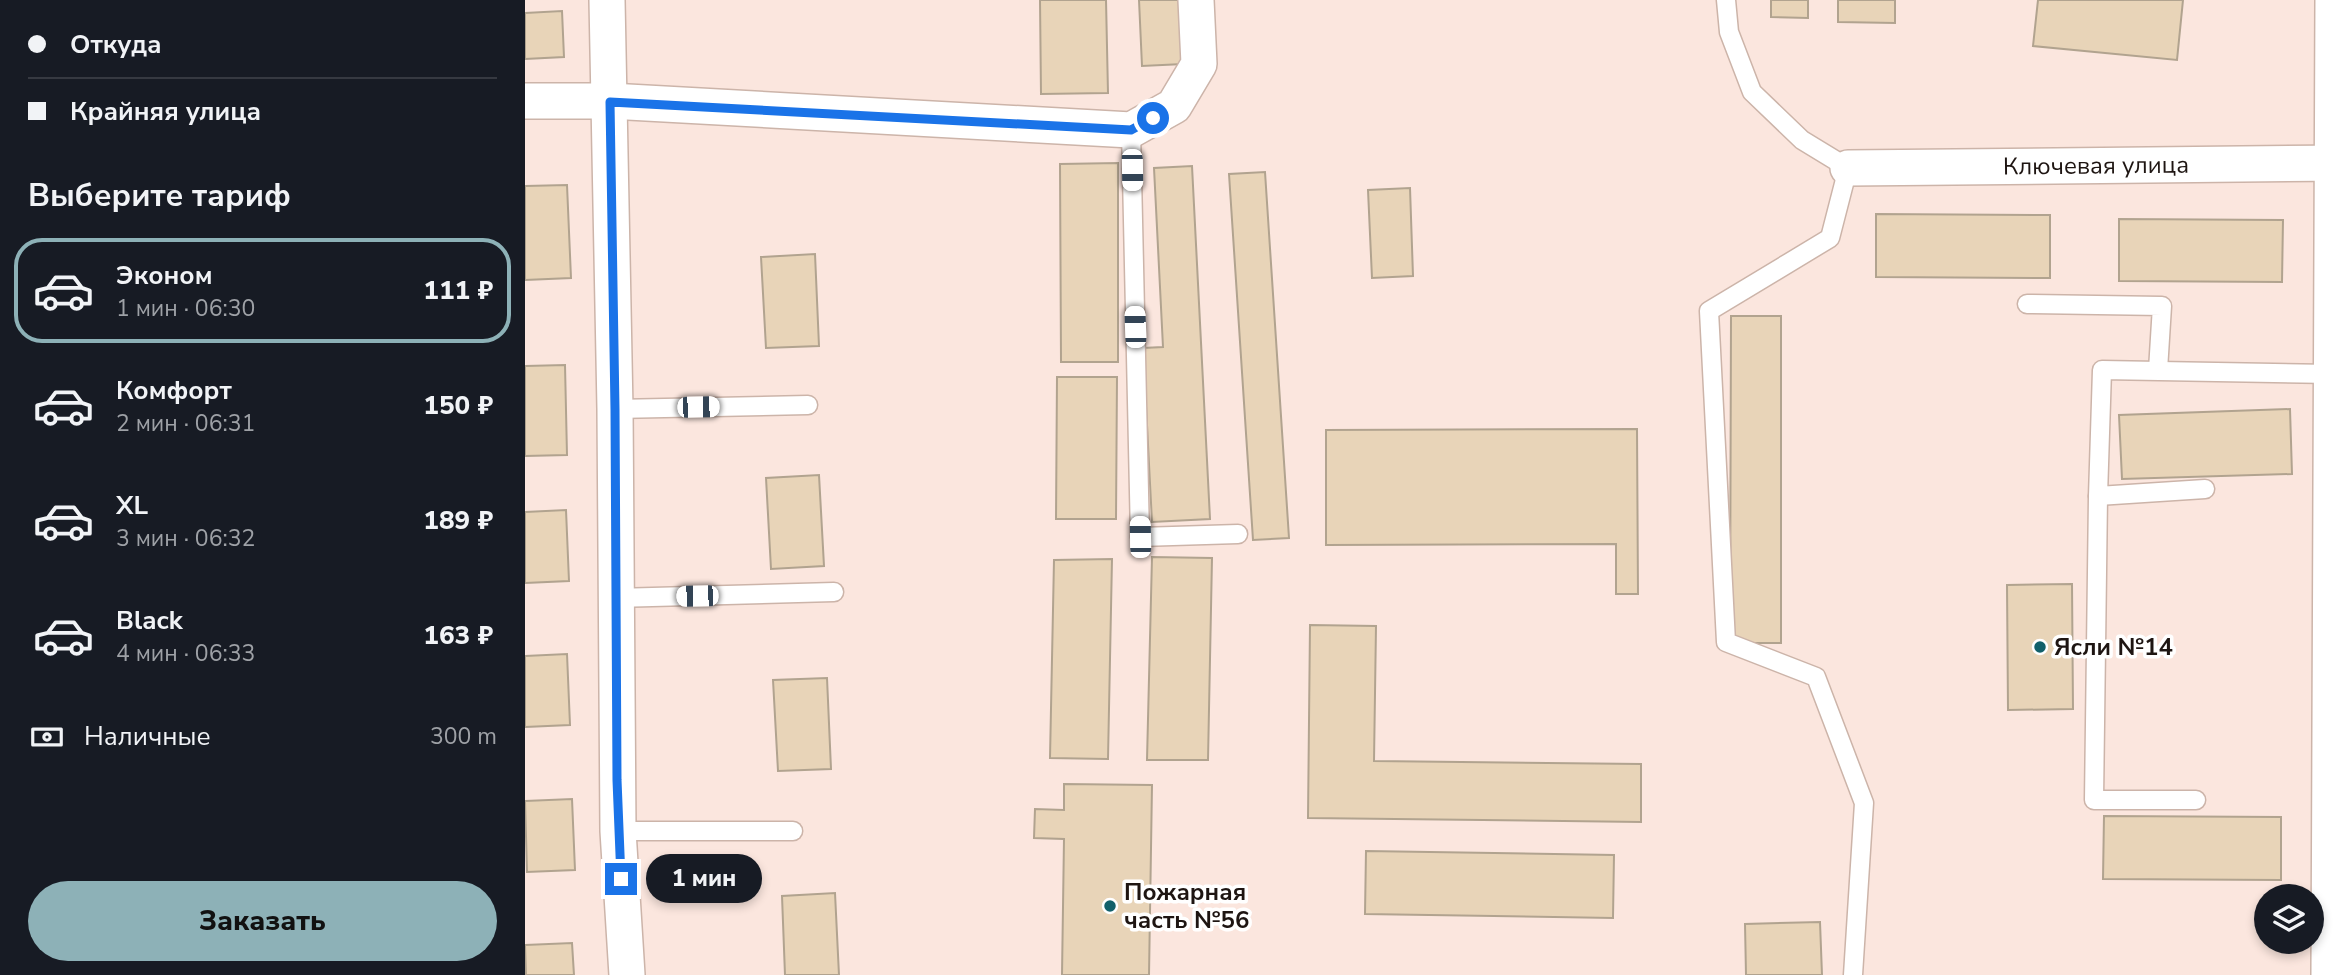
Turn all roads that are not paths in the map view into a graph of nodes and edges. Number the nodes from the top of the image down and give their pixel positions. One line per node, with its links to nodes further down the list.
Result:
1 (607, 0): 6 (street)
2 (1196, 0): 7 (street)
3 (1726, 0): 9 (lane)
4 (2333, 0): 8 (street)
5 (525, 101): 6 (street)
6 (610, 102): 7 (street); 14 (street)
7 (1131, 130): 18 (lane)
8 (2339, 163): 9 (street, Ключевая улица); 12 (street)
9 (1849, 168): 26 (lane)
10 (2027, 304): 11 (lane)
11 (2158, 370): 12 (lane); 17 (lane)
12 (2332, 374): 15 (street)
13 (808, 405): 14 (lane)
14 (615, 409): 20 (street)
15 (2339, 430): 24 (street)
16 (2205, 489): 17 (lane)
17 (2098, 496): 21 (lane)
18 (1238, 534)
19 (834, 592): 20 (lane)
20 (615, 598): 22 (street)
21 (2196, 800)
22 (618, 831): 23 (lane); 25 (street)
23 (793, 831)
24 (2338, 846): 27 (street)
25 (627, 975)
26 (1853, 975)
27 (2329, 975)

